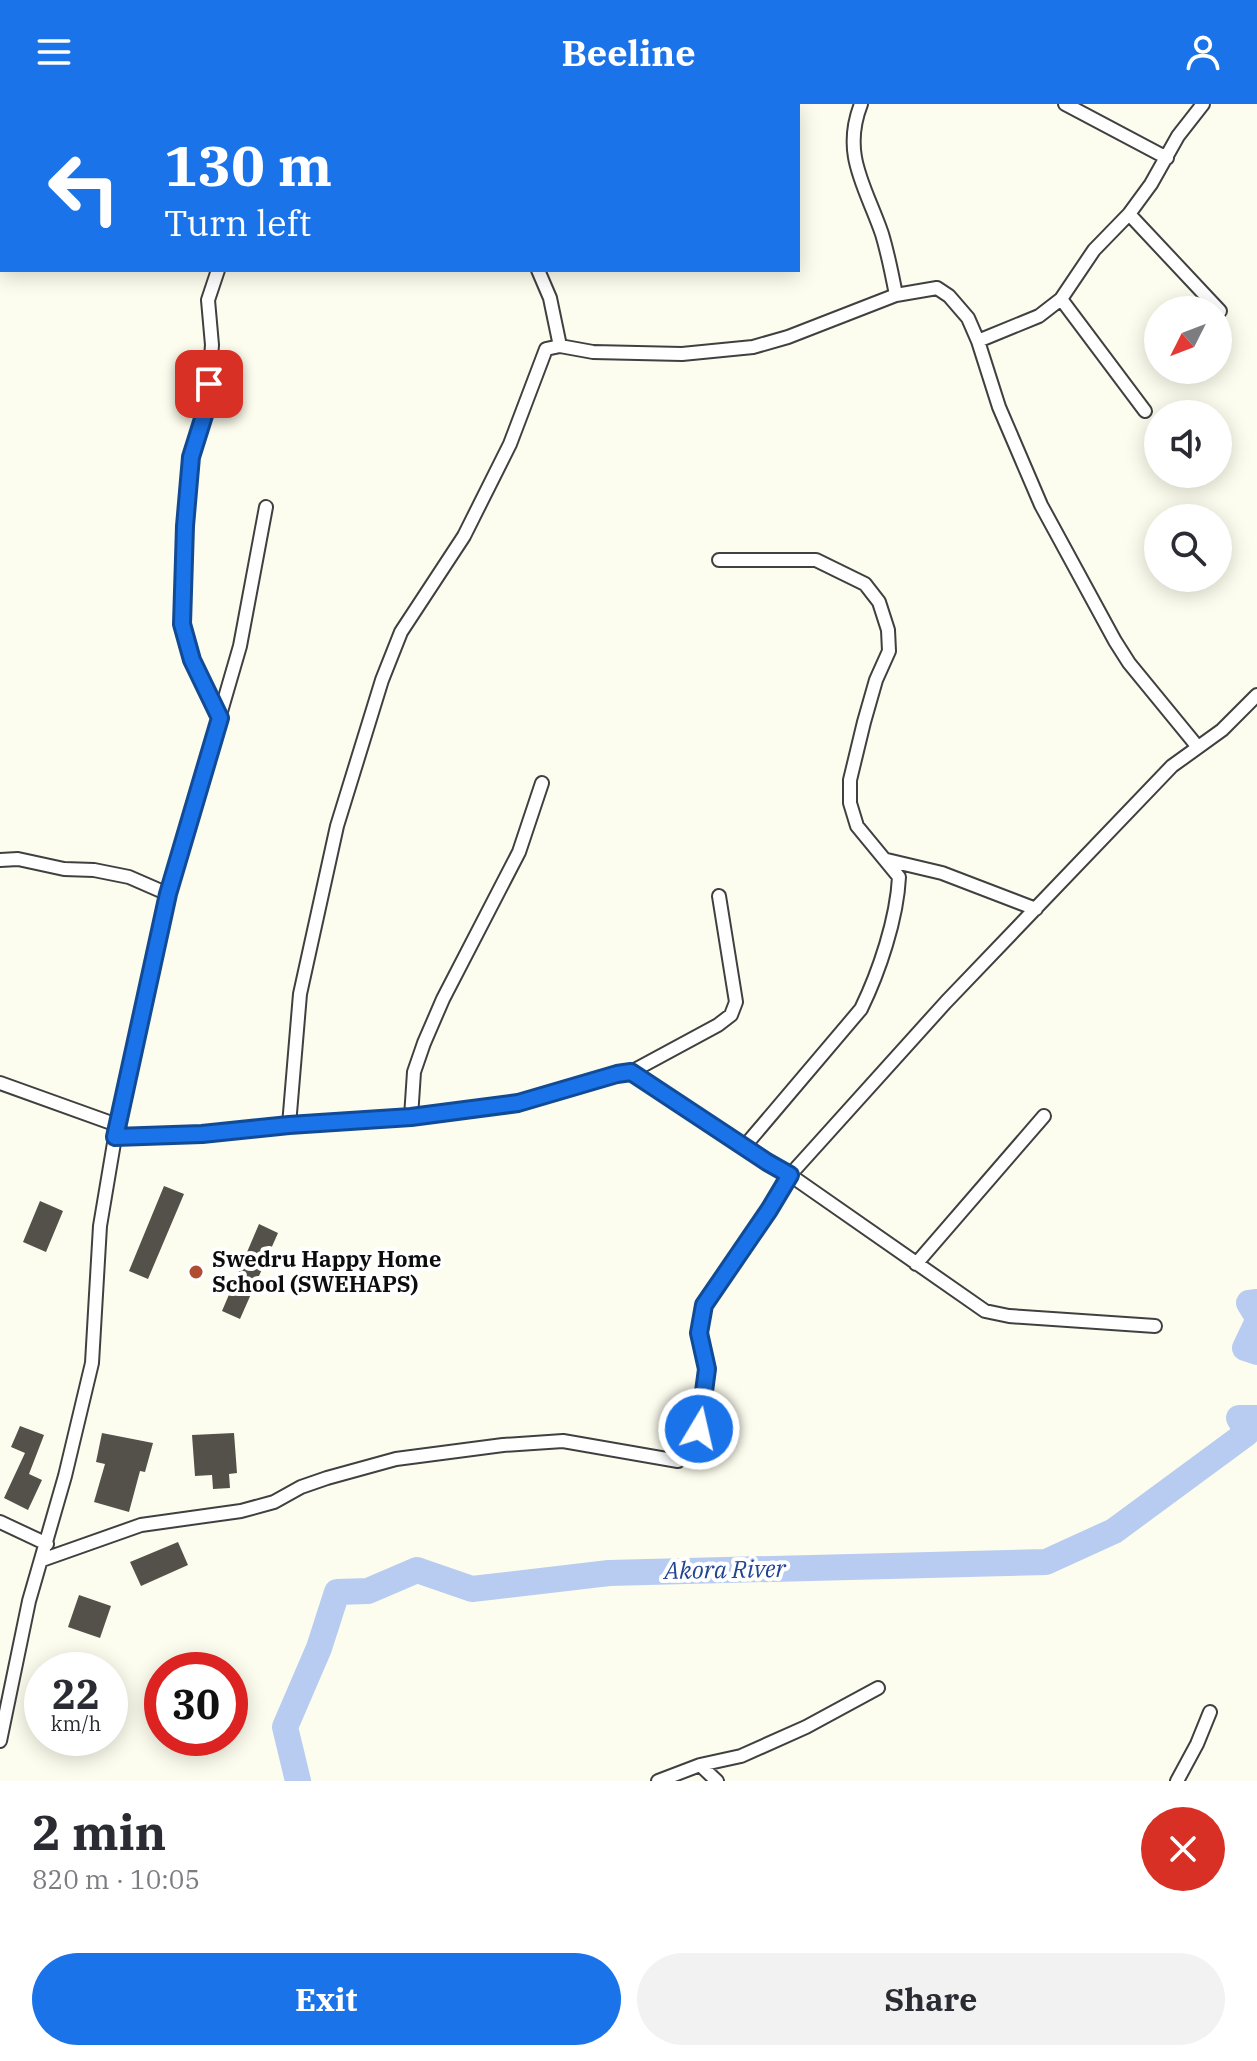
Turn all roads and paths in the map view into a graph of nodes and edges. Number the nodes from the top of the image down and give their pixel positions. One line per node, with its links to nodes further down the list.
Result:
1 (861, 104): 8 (street)
2 (1065, 104): 4 (street)
3 (1203, 104): 4 (street)
4 (1167, 158): 5 (street)
5 (1129, 214): 9 (street); 10 (street)
6 (217, 272): 17 (street)
7 (539, 272): 12 (street)
8 (896, 295): 11 (street); 12 (street)
9 (1206, 296)
10 (1061, 299): 11 (street); 13 (street)
11 (978, 341): 18 (street)
12 (560, 346): 29 (street)
13 (1144, 410)
14 (266, 507): 17 (street)
15 (719, 560): 21 (street)
16 (1257, 695): 18 (street)
17 (220, 718): 22 (street)
18 (1197, 746): 24 (street)
19 (542, 783): 28 (street)
20 (0, 860): 22 (street)
21 (887, 860): 24 (street); 31 (street)
22 (168, 894): 30 (street)
23 (719, 896): 25 (street)
24 (1036, 909): 32 (street)
25 (631, 1072): 28 (street); 31 (street)
26 (0, 1083): 30 (street)
27 (1044, 1116): 33 (street)
28 (411, 1117): 29 (street)
29 (289, 1125): 30 (street)
30 (116, 1131): 36 (street)
31 (744, 1147): 32 (street)
32 (790, 1175): 33 (street); 37 (street)
33 (916, 1264): 34 (street)
34 (1155, 1326)
35 (0, 1522): 36 (street)
36 (47, 1544): 37 (street)
37 (42, 1560): 40 (street)
38 (878, 1688): 41 (street)
39 (1210, 1712): 44 (street)
40 (0, 1741)
41 (700, 1765): 42 (street); 43 (street)
42 (658, 1781)
43 (717, 1781)
44 (1177, 1781)

